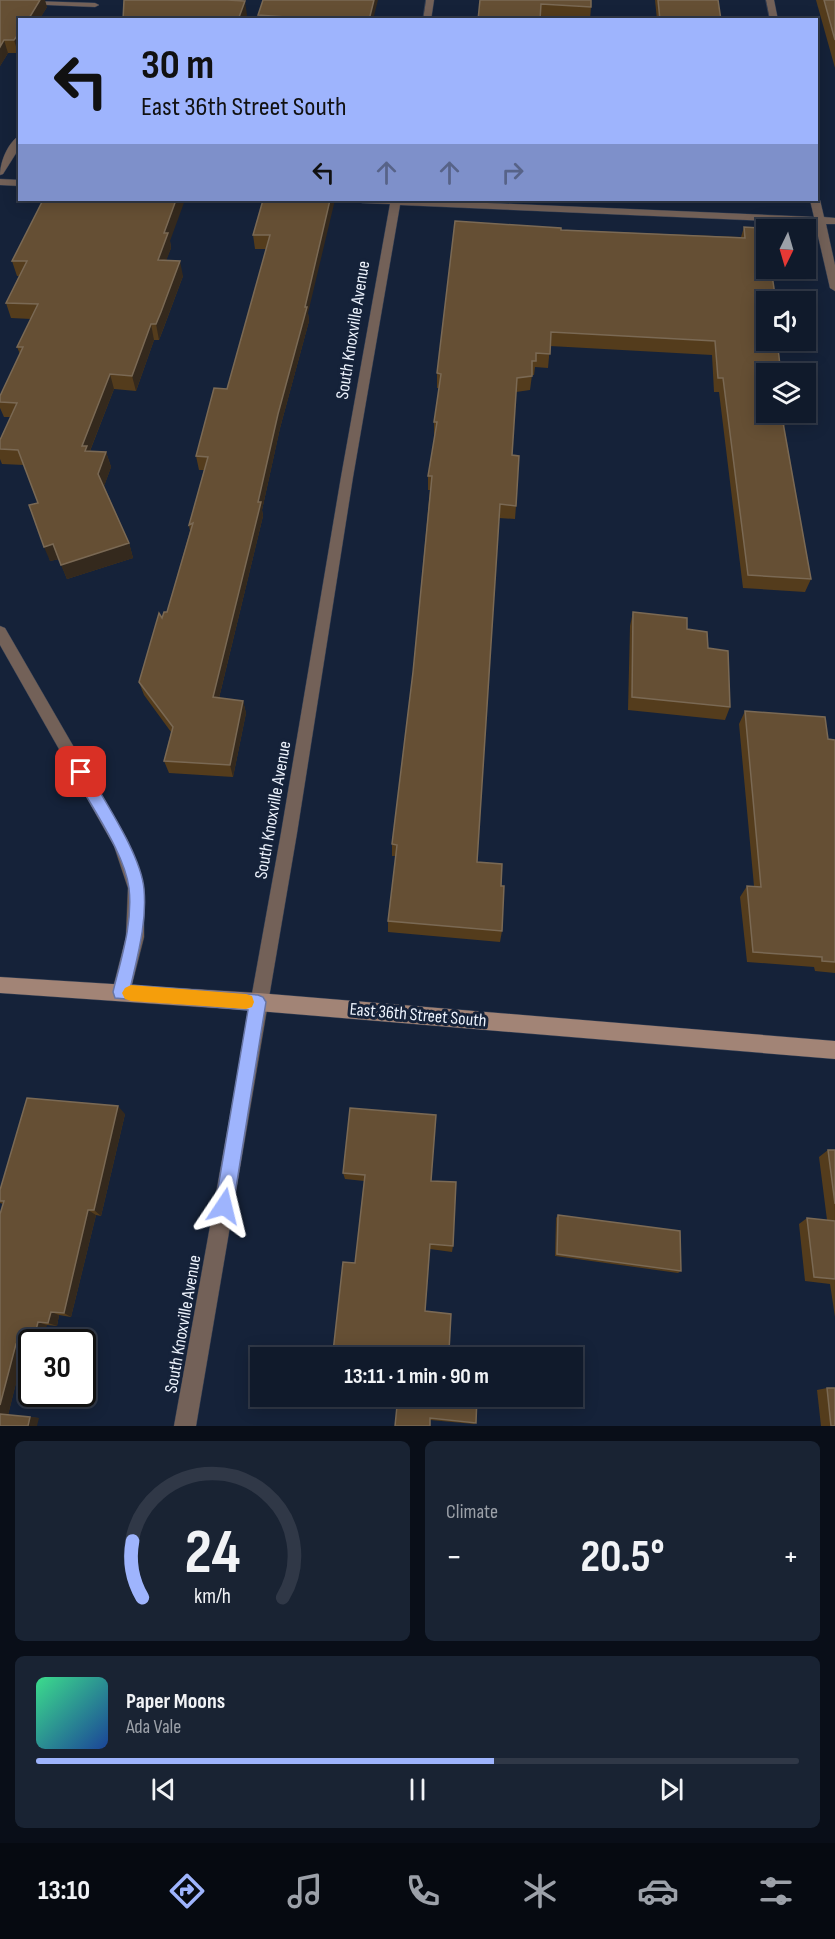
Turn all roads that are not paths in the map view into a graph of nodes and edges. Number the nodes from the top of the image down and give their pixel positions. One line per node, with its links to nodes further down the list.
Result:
1 (430, 0): 5 (street)
2 (770, 0): 6 (street)
3 (0, 1): 4 (street)
4 (94, 6)
5 (427, 18)
6 (774, 18)
7 (18, 141): 8 (street)
8 (0, 172)
9 (0, 182): 10 (street)
10 (18, 183)
11 (396, 201): 20 (street, South Knoxville Avenue)
12 (417, 201): 14 (street)
13 (814, 201): 14 (street)
14 (820, 220): 15 (street); 16 (street)
15 (835, 221)
16 (835, 288)
17 (0, 632): 19 (street)
18 (0, 986): 19 (street, East 36th Street South)
19 (121, 992): 20 (street, East 36th Street South)
20 (258, 1002): 21 (street, East 36th Street South); 22 (street, South Knoxville Avenue)
21 (835, 1050)
22 (184, 1426)

